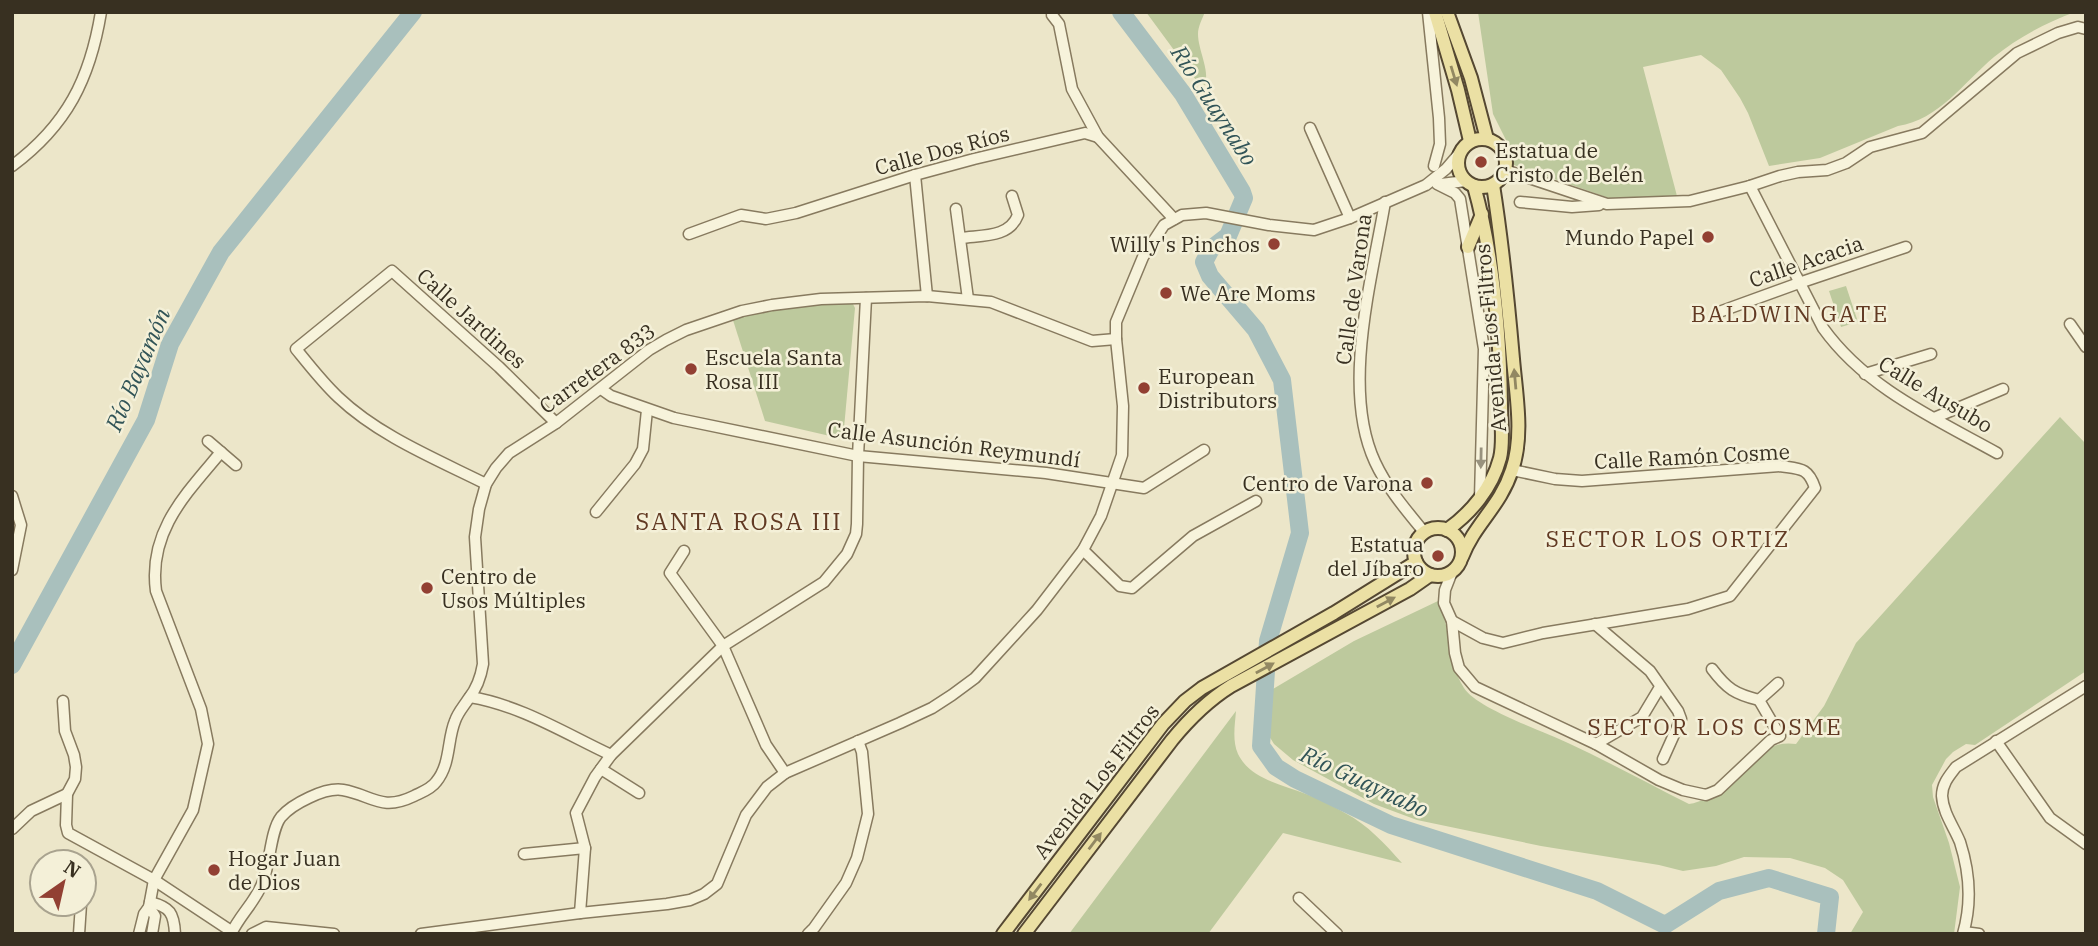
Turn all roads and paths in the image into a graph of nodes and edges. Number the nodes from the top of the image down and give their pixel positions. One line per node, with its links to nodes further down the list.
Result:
1 (101, 12): 12 (street)
2 (1428, 12): 13 (street)
3 (1435, 12): 10 (main road, one-way to 10)
4 (1447, 12): 9 (main road)
5 (1052, 15): 8 (street)
6 (2086, 29): 19 (street)
7 (1310, 128): 26 (street)
8 (1098, 137): 15 (street, Calle Dos Ríos); 27 (street)
9 (1487, 139): 10 (main road); 14 (main road)
10 (1470, 141): 11 (main road)
11 (1458, 155): 16 (street); 17 (main road)
12 (12, 166)
13 (1434, 166)
14 (1505, 170): 18 (main road); 23 (street)
15 (915, 175): 28 (street, Calle Dos Ríos); 33 (street)
16 (1432, 184): 17 (street); 21 (street); 30 (street)
17 (1470, 184): 18 (main road); 25 (main road, Avenida Los Filtros)
18 (1493, 185): 53 (main road, Avenida Los Filtros, one-way to 18)
19 (1750, 186): 23 (street); 32 (street, Calle Ausubo)
20 (1012, 196): 29 (street)
21 (1385, 202): 26 (street); 61 (street, Calle de Varona)
22 (1520, 202): 23 (street)
23 (1607, 204)
24 (956, 209): 29 (street)
25 (1482, 214): 30 (main road); 57 (main road, Avenida Los Filtros)
26 (1350, 218): 27 (street)
27 (1174, 219): 38 (street)
28 (689, 234)
29 (961, 238): 35 (street)
30 (1468, 247): 57 (street, one-way to 57)
31 (1906, 247): 32 (street, Calle Acacia)
32 (1799, 283): 36 (street, Calle Acacia); 41 (street, Calle Ausubo)
33 (927, 296): 34 (street, Carretera 833); 35 (street, Carretera 833)
34 (866, 298): 42 (street, Carretera 833); 51 (street)
35 (968, 299): 38 (street, Carretera 833)
36 (1719, 312)
37 (2070, 324): 39 (street)
38 (1116, 339): 54 (street)
39 (2086, 346)
40 (1931, 354): 41 (street)
41 (1865, 374): 45 (street, Calle Ausubo)
42 (601, 388): 44 (street, Calle Asunción Reymundí); 46 (street, Carretera 833)
43 (2003, 389): 45 (street)
44 (647, 410): 51 (street, Calle Asunción Reymundí); 59 (street)
45 (1934, 418): 50 (street, Calle Ausubo)
46 (556, 423): 55 (street, Carretera 833); 55 (street, Calle Jardines)
47 (208, 441): 49 (street)
48 (1205, 450): 54 (street, Calle Asunción Reymundí)
49 (221, 452): 52 (street); 92 (street)
50 (1997, 453)
51 (858, 456): 54 (street, Calle Asunción Reymundí); 71 (street)
52 (236, 465)
53 (1512, 470): 64 (main road, Avenida Los Filtros); 70 (street, Calle Ramón Cosme)
54 (1112, 483): 63 (street)
55 (486, 484): 76 (street, Carretera 833)
56 (12, 496): 66 (street)
57 (1479, 499): 60 (main road, Avenida Los Filtros)
58 (1256, 501): 63 (street)
59 (596, 512)
60 (1447, 530): 61 (main road); 64 (main road)
61 (1424, 532): 65 (main road)
62 (684, 551): 71 (street)
63 (1083, 551): 79 (street)
64 (1462, 557): 67 (main road)
65 (1416, 562): 68 (main road); 105 (main road, Avenida Los Filtros, one-way to 105)
66 (12, 570)
67 (1452, 572): 68 (main road); 69 (street)
68 (1430, 575): 106 (main road, Avenida Los Filtros, one-way to 68)
69 (1452, 621): 70 (street, Calle Ramón Cosme); 81 (street)
70 (1595, 624): 75 (street)
71 (723, 646): 82 (street); 85 (street)
72 (1712, 669): 77 (street)
73 (1778, 683): 77 (street)
74 (2086, 686): 80 (street)
75 (1660, 687): 81 (street); 83 (street)
76 (470, 697): 82 (street); 96 (street, Carretera 833)
77 (1759, 700): 81 (street)
78 (63, 701): 87 (street)
79 (858, 741): 85 (street); 104 (street)
80 (1996, 741): 89 (street); 97 (street)
81 (1596, 744)
82 (611, 755): 84 (street)
83 (1663, 759)
84 (601, 769): 86 (street); 90 (street)
85 (785, 773): 95 (street)
86 (639, 793)
87 (67, 794): 88 (street); 92 (street)
88 (12, 829)
89 (2086, 844)
90 (585, 848): 91 (street); 95 (street)
91 (524, 854)
92 (154, 880): 94 (street); 96 (street)
93 (1299, 898): 107 (street)
94 (149, 905): 98 (street); 99 (street); 100 (street)
95 (580, 913): 103 (street)
96 (231, 932)
97 (1963, 933): 108 (street)
98 (139, 934)
99 (152, 934)
100 (175, 934)
101 (252, 934): 102 (street)
102 (334, 934)
103 (421, 934)
104 (808, 934)
105 (1003, 934)
106 (1024, 934)
107 (1337, 934)
108 (1979, 934)

